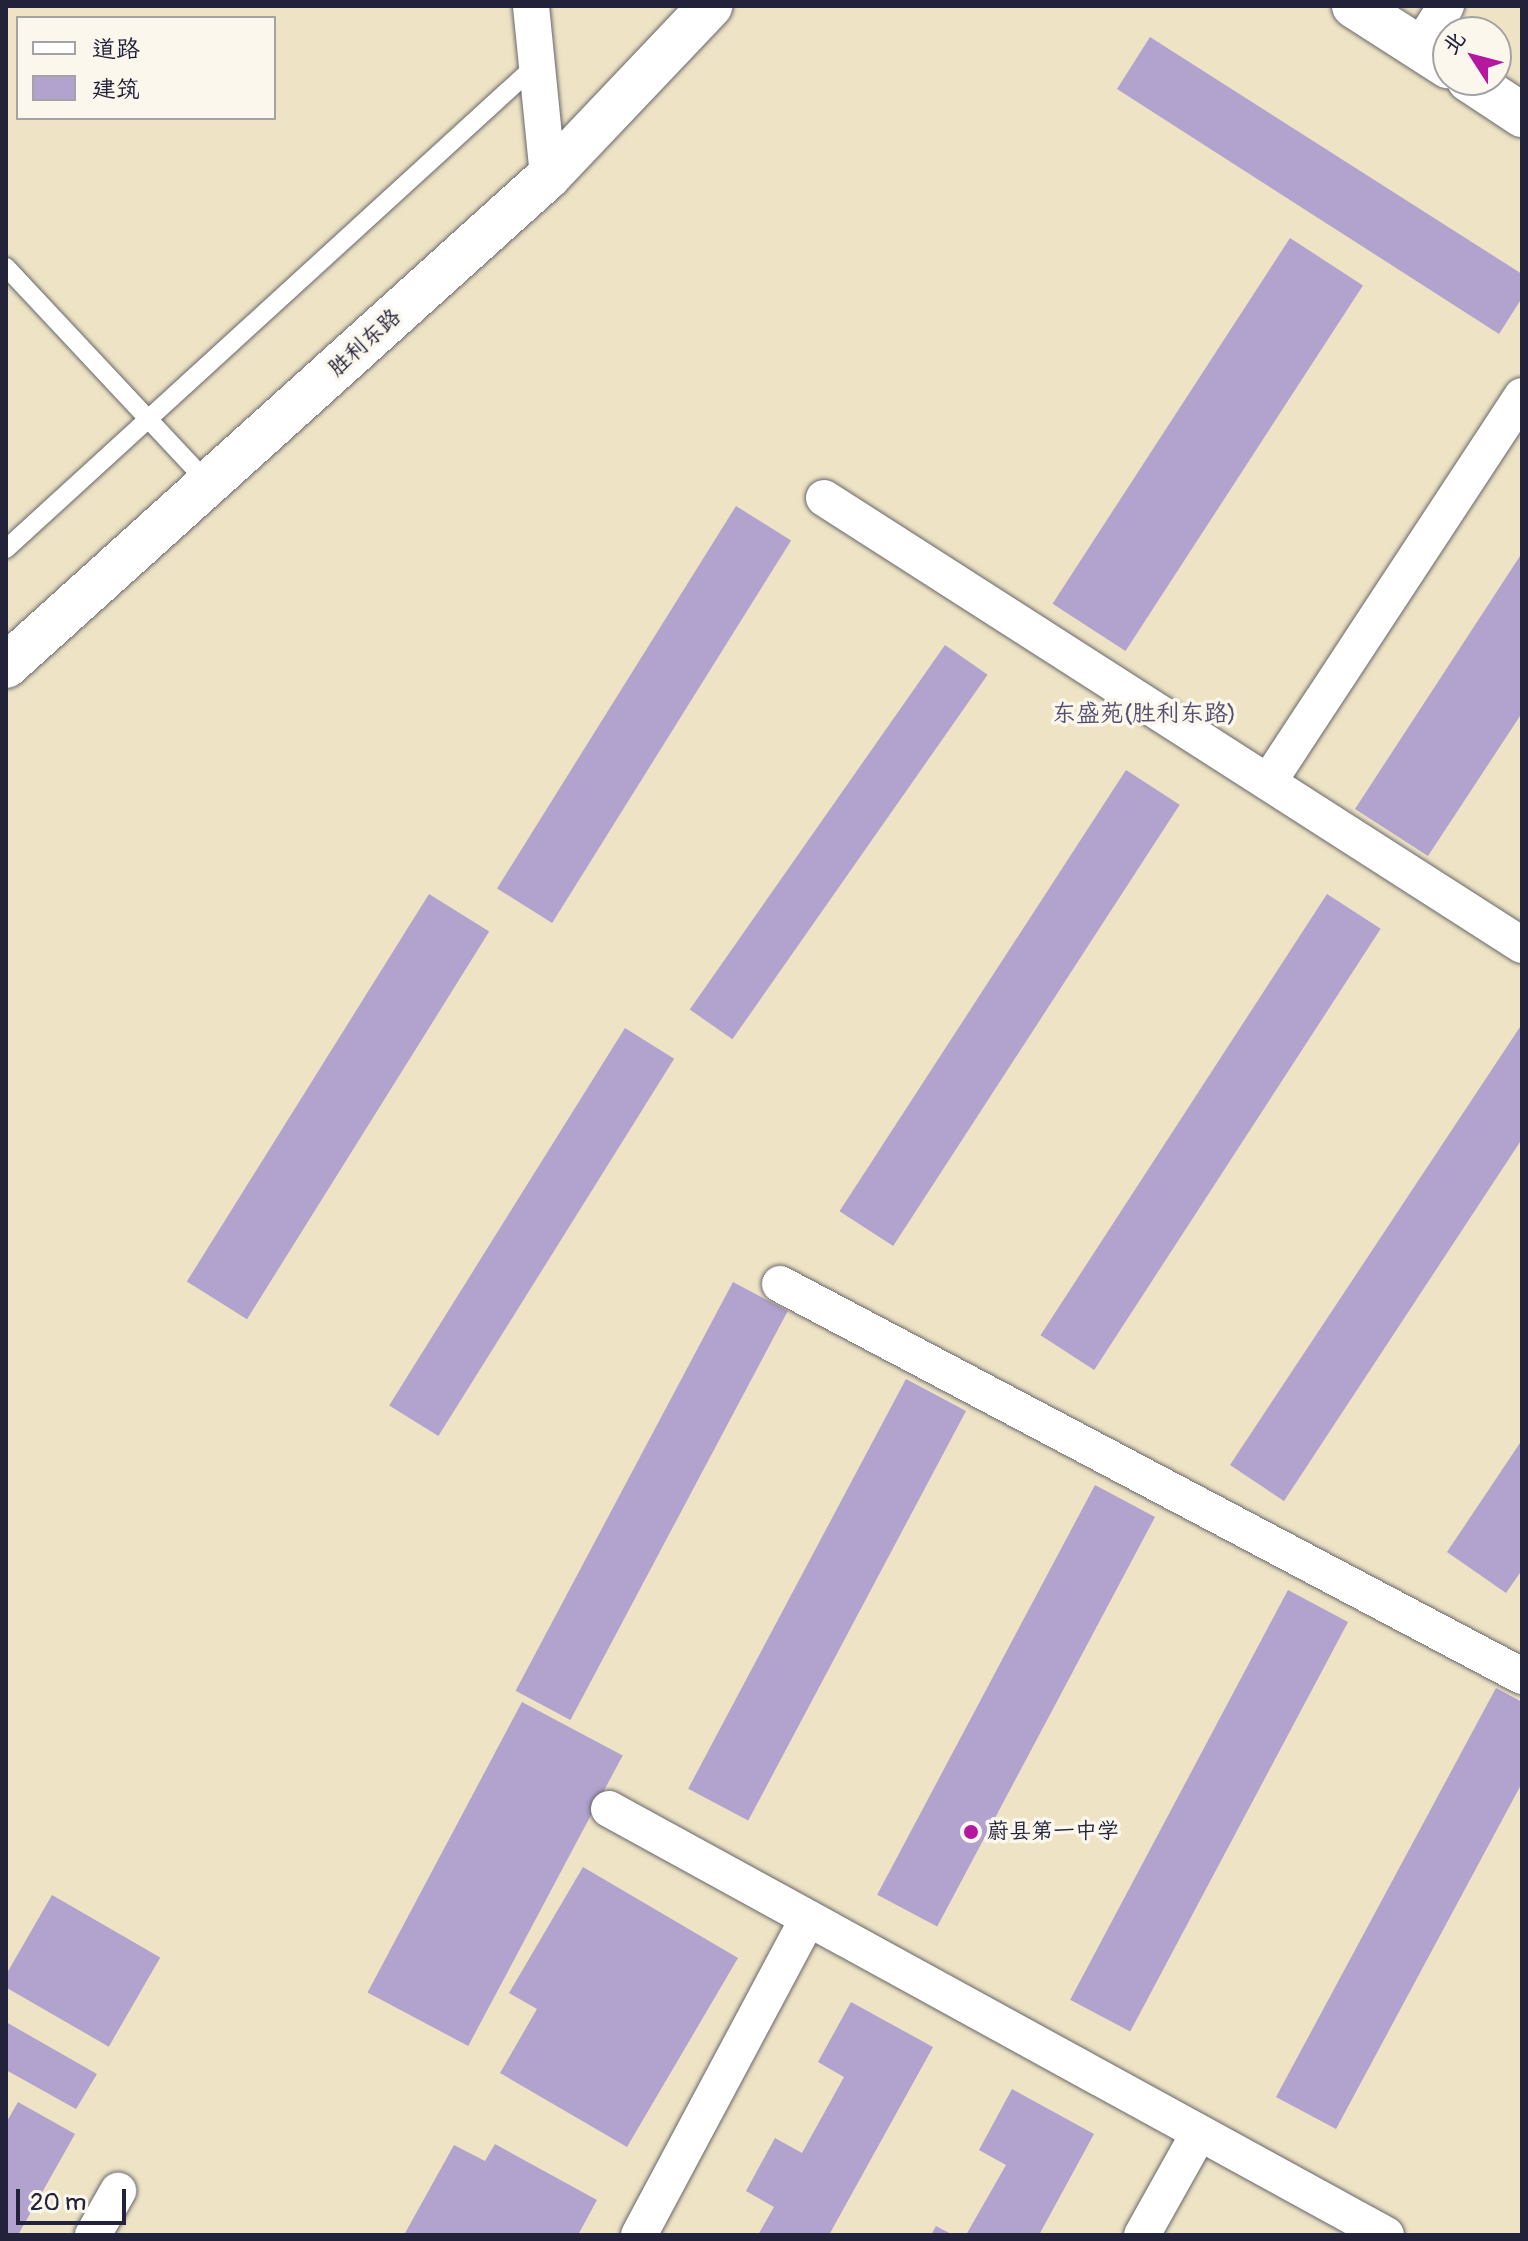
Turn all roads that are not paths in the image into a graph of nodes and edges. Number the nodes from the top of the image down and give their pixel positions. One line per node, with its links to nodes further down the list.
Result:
1 (531, 6): 5 (street)
2 (710, 6): 8 (main road, 胜利东路)
3 (1354, 6): 4 (main road)
4 (1432, 56)
5 (537, 64): 8 (street); 11 (lane)
6 (1493, 96): 7 (main road)
7 (1522, 115)
8 (548, 177): 12 (main road, 胜利东路)
9 (6, 267): 11 (lane)
10 (1522, 396): 16 (street)
11 (148, 419): 12 (lane); 14 (lane)
12 (209, 484): 15 (main road, 胜利东路)
13 (824, 498): 16 (street)
14 (6, 549)
15 (6, 666)
16 (1271, 778): 17 (street)
17 (1522, 945)
18 (780, 1284): 19 (street)
19 (1522, 1676)
20 (609, 1809): 21 (street)
21 (808, 1918): 22 (street); 25 (street)
22 (1199, 2133): 26 (street); 27 (street)
23 (118, 2191): 24 (street)
24 (93, 2235)
25 (639, 2235)
26 (1142, 2235)
27 (1386, 2235)

